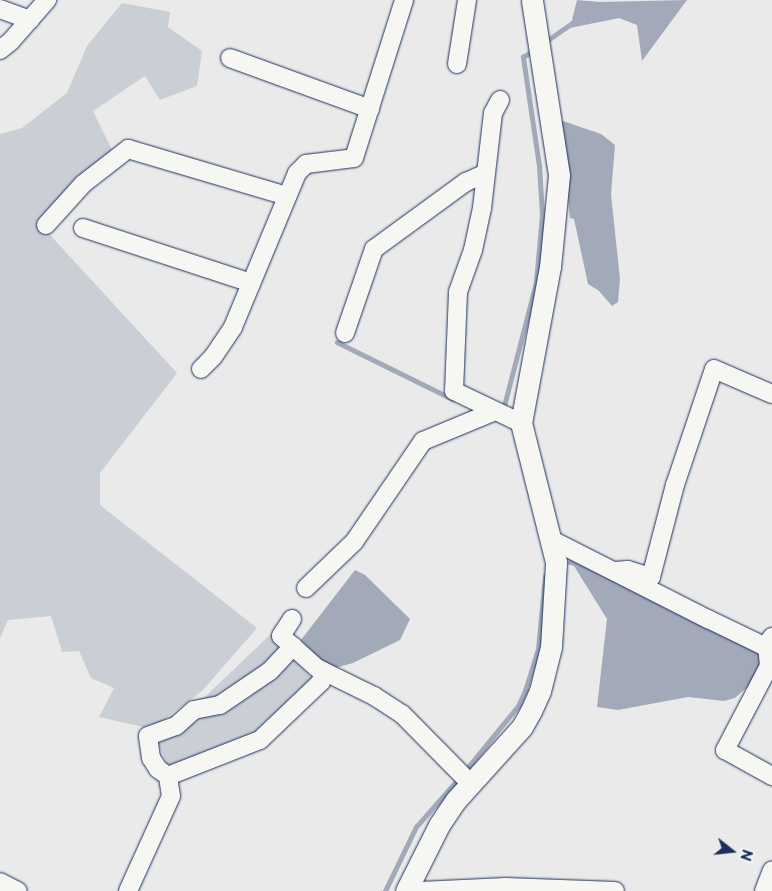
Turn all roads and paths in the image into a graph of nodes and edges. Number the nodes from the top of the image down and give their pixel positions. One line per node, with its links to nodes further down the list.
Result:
1 (47, 0): 6 (street)
2 (404, 0): 11 (street)
3 (467, 0): 9 (street)
4 (532, 0): 21 (street)
5 (0, 9): 6 (street)
6 (30, 20): 7 (street)
7 (0, 50)
8 (230, 58): 11 (street)
9 (457, 64)
10 (500, 100): 12 (street)
11 (370, 108): 13 (street)
12 (484, 174): 17 (street); 20 (street)
13 (287, 196): 14 (street); 16 (street)
14 (46, 225)
15 (83, 228): 16 (street)
16 (251, 283): 18 (street)
17 (344, 333)
18 (201, 369)
19 (772, 394): 23 (street)
20 (496, 411): 21 (street); 24 (street)
21 (521, 423): 22 (street)
22 (552, 540): 23 (street); 31 (street)
23 (614, 571): 26 (street)
24 (306, 588)
25 (292, 619): 27 (street)
26 (770, 641): 30 (street)
27 (293, 646): 28 (street); 29 (street)
28 (323, 671): 29 (street); 31 (street)
29 (168, 776): 35 (street)
30 (772, 776)
31 (471, 784): 36 (street)
32 (772, 870): 39 (street)
33 (0, 882): 34 (street)
34 (18, 891)
35 (128, 891)
36 (406, 891)
37 (420, 891): 38 (street)
38 (615, 891)
39 (764, 891)

